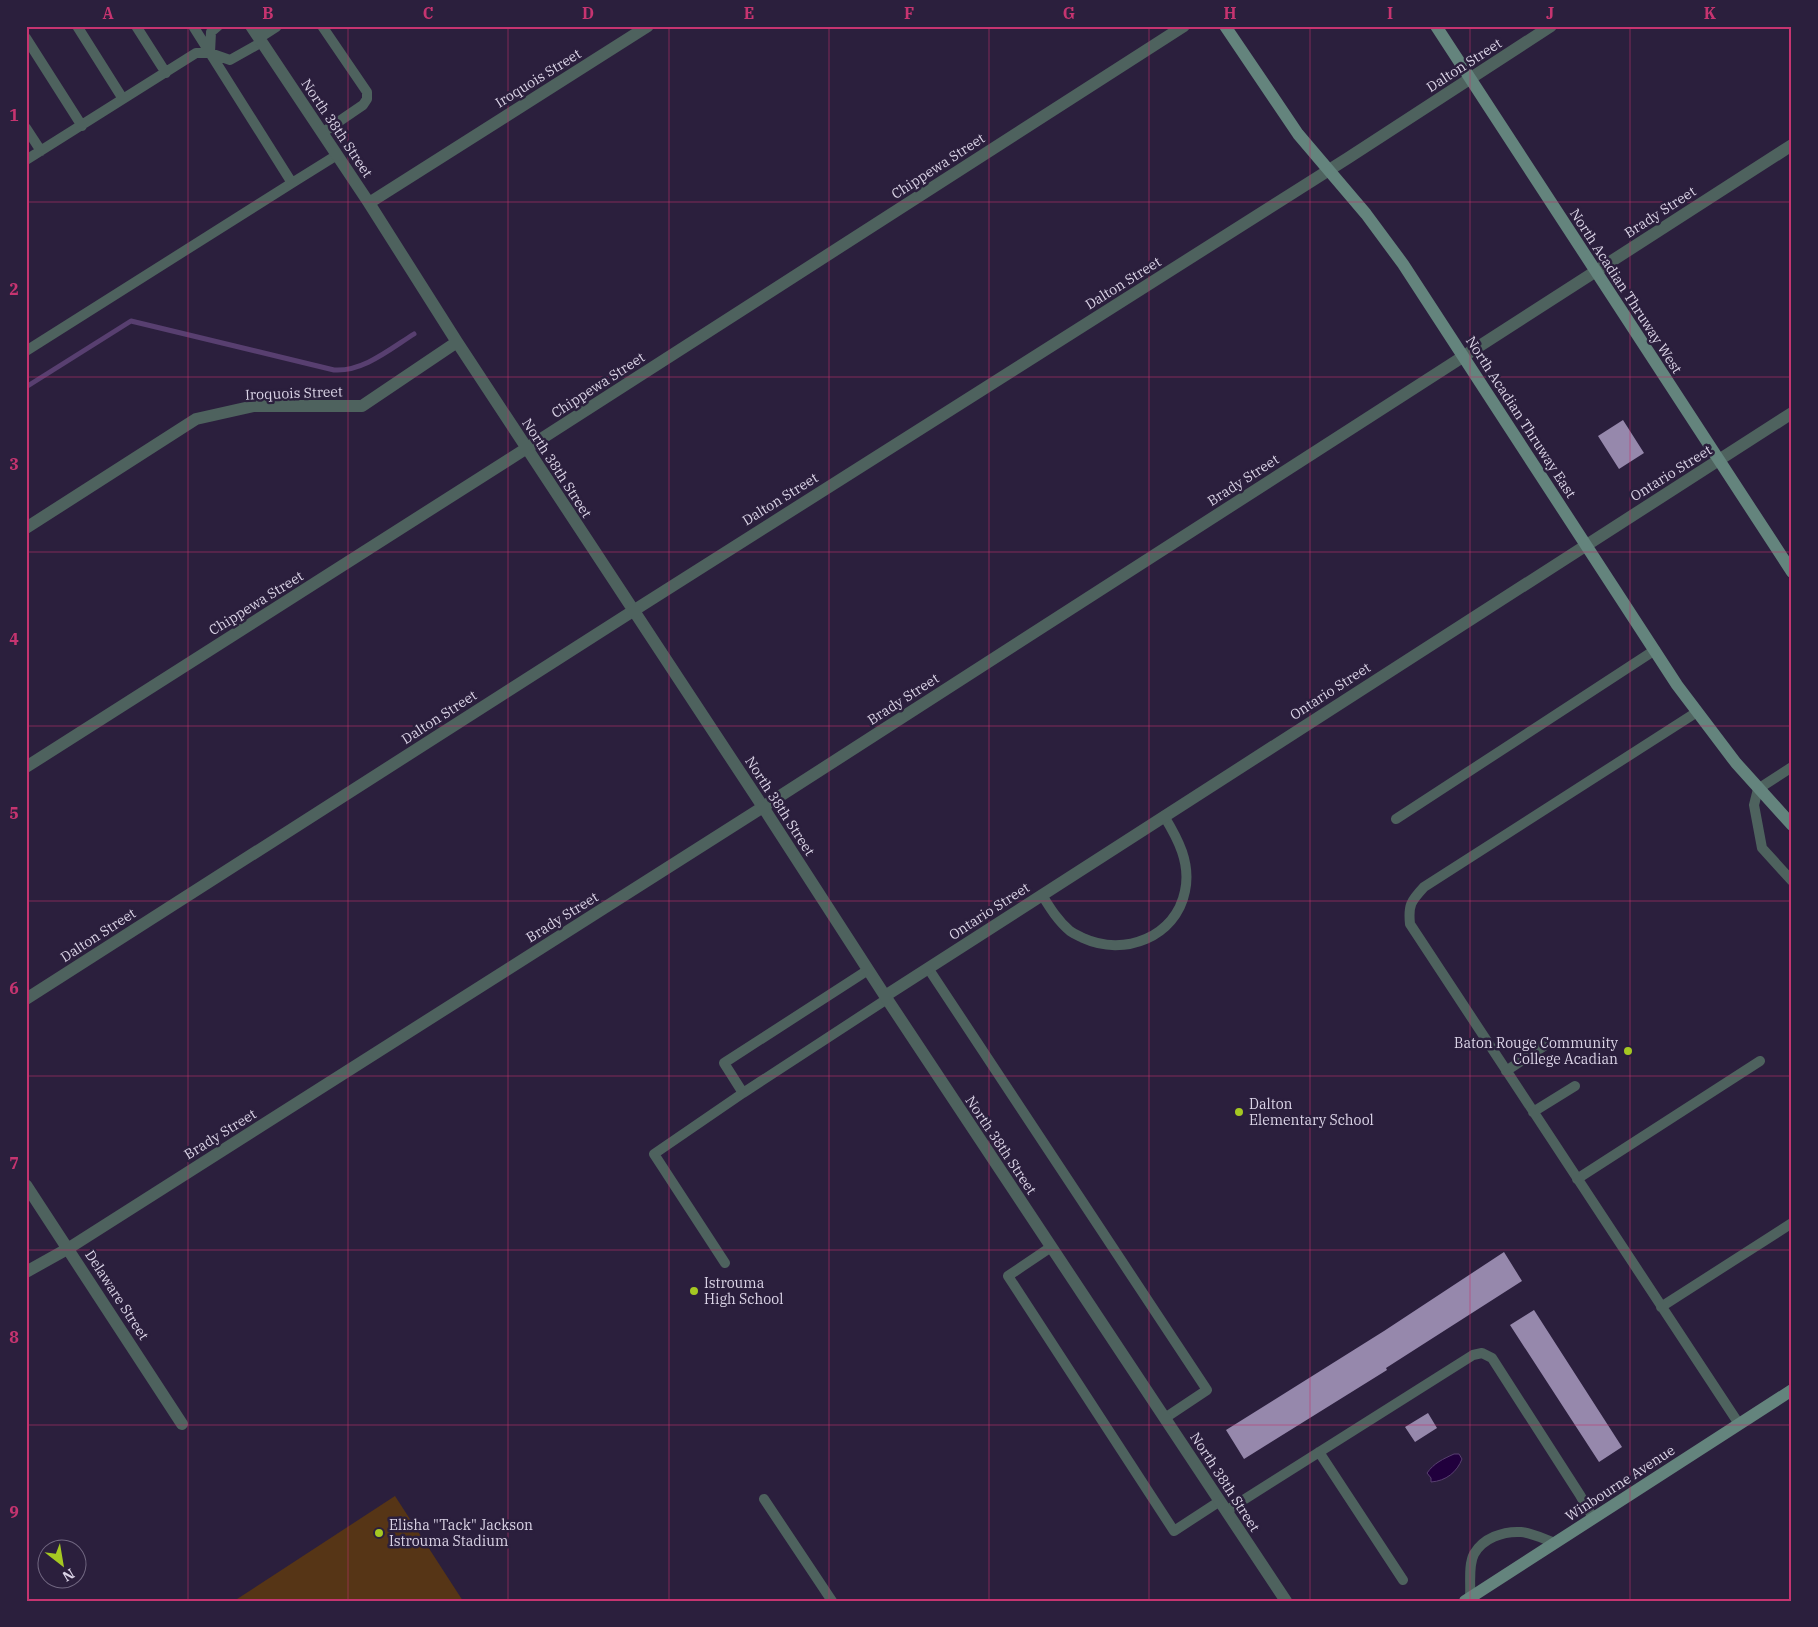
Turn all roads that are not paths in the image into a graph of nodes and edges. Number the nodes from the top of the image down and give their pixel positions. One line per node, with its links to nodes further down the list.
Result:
1 (77, 26): 18 (lane)
2 (136, 26): 16 (lane)
3 (193, 26): 15 (lane)
4 (218, 26): 15 (lane)
5 (251, 26): 14 (street, North 38th Street)
6 (276, 26): 14 (street)
7 (322, 26): 21 (lane)
8 (648, 26): 28 (street, Iroquois Street)
9 (1184, 26): 34 (street, Chippewa Street)
10 (1225, 26): 26 (street, North Acadian Thruway East)
11 (1436, 26): 17 (street, North Acadian Thruway West)
12 (1551, 26): 17 (street, Dalton Street)
13 (26, 38): 19 (lane)
14 (260, 40): 15 (lane); 21 (street, North 38th Street)
15 (210, 53): 16 (lane); 27 (lane)
16 (166, 72): 18 (lane)
17 (1470, 79): 26 (street, Dalton Street); 29 (street, North Acadian Thruway West)
18 (123, 99): 19 (lane)
19 (82, 126): 23 (lane)
20 (26, 128): 23 (lane)
21 (322, 133): 24 (street, North 38th Street)
22 (1792, 145): 29 (street, Brady Street)
23 (41, 151): 25 (lane)
24 (337, 154): 27 (lane); 28 (street, North 38th Street)
25 (26, 160)
26 (1329, 170): 32 (street, North Acadian Thruway East); 39 (street, Dalton Street)
27 (292, 183): 31 (lane)
28 (369, 203): 30 (street, North 38th Street)
29 (1595, 271): 32 (street, Brady Street); 35 (street, North Acadian Thruway West)
30 (457, 342): 34 (street, North 38th Street); 36 (street, Iroquois Street)
31 (26, 351)
32 (1463, 356): 37 (street, North Acadian Thruway East); 45 (street, Brady Street)
33 (1792, 413): 35 (street, Ontario Street)
34 (527, 448): 39 (street, North 38th Street); 42 (street, Chippewa Street)
35 (1719, 461): 37 (street, Ontario Street); 38 (street, North Acadian Thruway West)
36 (26, 528)
37 (1586, 545): 40 (street, North Acadian Thruway East); 46 (street, Ontario Street)
38 (1792, 572)
39 (633, 611): 45 (street, North 38th Street); 54 (street, Dalton Street)
40 (1654, 650): 41 (street, North Acadian Thruway East); 47 (lane)
41 (1697, 712): 44 (street, North Acadian Thruway East); 57 (lane)
42 (26, 767)
43 (1792, 767): 44 (lane)
44 (1758, 789): 48 (street, North Acadian Thruway East); 49 (lane)
45 (763, 808): 52 (street, North 38th Street); 65 (street, Brady Street)
46 (1164, 816): 50 (street, Ontario Street); 50 (lane)
47 (1396, 819)
48 (1792, 825)
49 (1792, 881)
50 (1042, 895): 51 (street, Ontario Street)
51 (928, 968): 53 (street, Ontario Street); 70 (lane)
52 (868, 970): 53 (street, North 38th Street); 59 (lane)
53 (886, 998): 59 (lane); 64 (street, North 38th Street)
54 (26, 999)
55 (1544, 1046): 57 (lane)
56 (1760, 1061): 61 (lane)
57 (1506, 1071): 60 (lane)
58 (1575, 1086): 60 (lane)
59 (743, 1093): 66 (lane)
60 (1533, 1112): 61 (lane)
61 (1577, 1179): 68 (lane)
62 (26, 1184): 65 (street, Delaware Street)
63 (1792, 1223): 68 (lane)
64 (1051, 1247): 70 (street, North 38th Street); 75 (lane)
65 (69, 1248): 67 (street, Brady Street); 71 (street, Delaware Street)
66 (725, 1263)
67 (26, 1272)
68 (1662, 1307): 72 (lane)
69 (1792, 1390): 72 (street, Winbourne Avenue)
70 (1165, 1418): 75 (street, North 38th Street)
71 (182, 1424)
72 (1739, 1424): 76 (street, Winbourne Avenue)
73 (1319, 1452): 75 (lane); 76 (lane); 78 (lane)
74 (764, 1499): 80 (lane)
75 (1223, 1506): 81 (street, North 38th Street)
76 (1592, 1518): 77 (street, Winbourne Avenue)
77 (1554, 1543): 79 (street, Winbourne Avenue); 79 (lane)
78 (1403, 1580)
79 (1468, 1599)
80 (832, 1601)
81 (1286, 1601)

